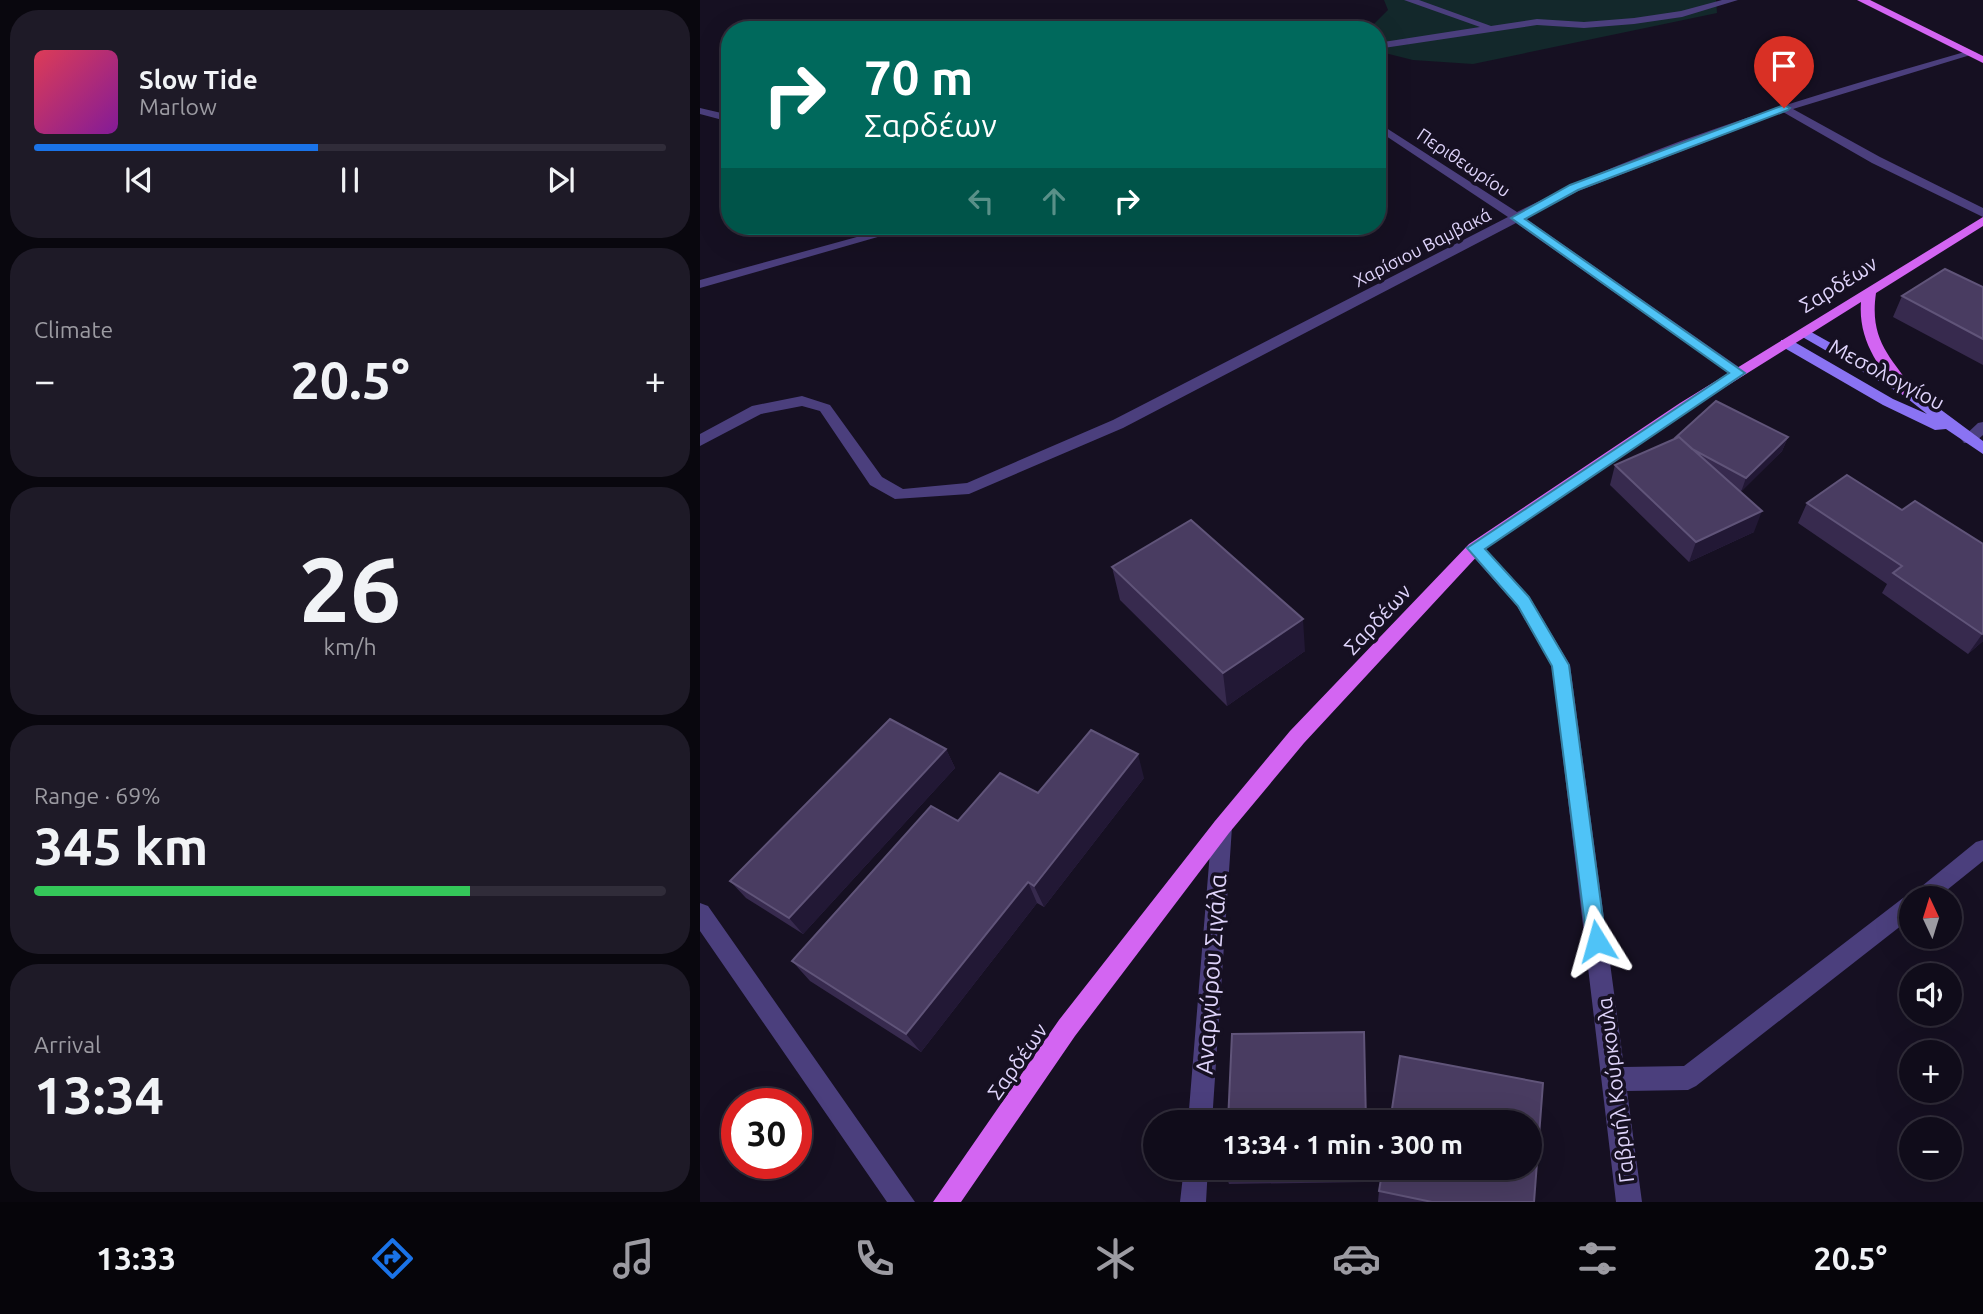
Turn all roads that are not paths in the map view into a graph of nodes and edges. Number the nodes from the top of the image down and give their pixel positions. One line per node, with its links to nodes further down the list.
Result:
1 (1409, 0): 4 (street)
2 (1733, 0): 4 (street)
3 (1862, 0): 6 (main road)
4 (1489, 27): 5 (street)
5 (1386, 44)
6 (1977, 56): 7 (street, Χαρίσιου Βαμβακά)
7 (1784, 108): 11 (street); 12 (street, Χαρίσιου Βαμβακά)
8 (700, 110): 9 (street)
9 (721, 117)
10 (1386, 131): 12 (street, Περιθεωρίου)
11 (1983, 213)
12 (1517, 218): 19 (street, Περιθεωρίου); 23 (street, Χαρίσιου Βαμβακά)
13 (1983, 221): 16 (main road, Σαρδέων)
14 (877, 235): 15 (street)
15 (700, 284)
16 (1870, 291): 17 (main road, Σαρδέων); 20 (main road)
17 (1804, 332): 18 (main road, Σαρδέων); 20 (street, Μεσολογγίου)
18 (1786, 344): 19 (main road, Σαρδέων); 22 (street, Μεσολογγίου)
19 (1738, 373): 25 (main road, Σαρδέων)
20 (1908, 392): 22 (street, Μεσολογγίου)
21 (1983, 427): 22 (street)
22 (1969, 439): 24 (street, Μεσολογγίου)
23 (700, 441)
24 (1983, 449)
25 (1475, 548): 26 (main road, Σαρδέων); 31 (street, Γαβριήλ Κούρκουλα)
26 (1222, 827): 32 (street, Αναργύρου Σιγάλα); 35 (main road, Σαρδέων)
27 (1983, 849): 28 (street)
28 (1935, 886)
29 (700, 913): 34 (street)
30 (1899, 914): 31 (street)
31 (1614, 1079): 37 (street, Γαβριήλ Κούρκουλα)
32 (1200, 1110)
33 (1195, 1180): 36 (street)
34 (902, 1202)
35 (946, 1202)
36 (1194, 1202)
37 (1629, 1202)

